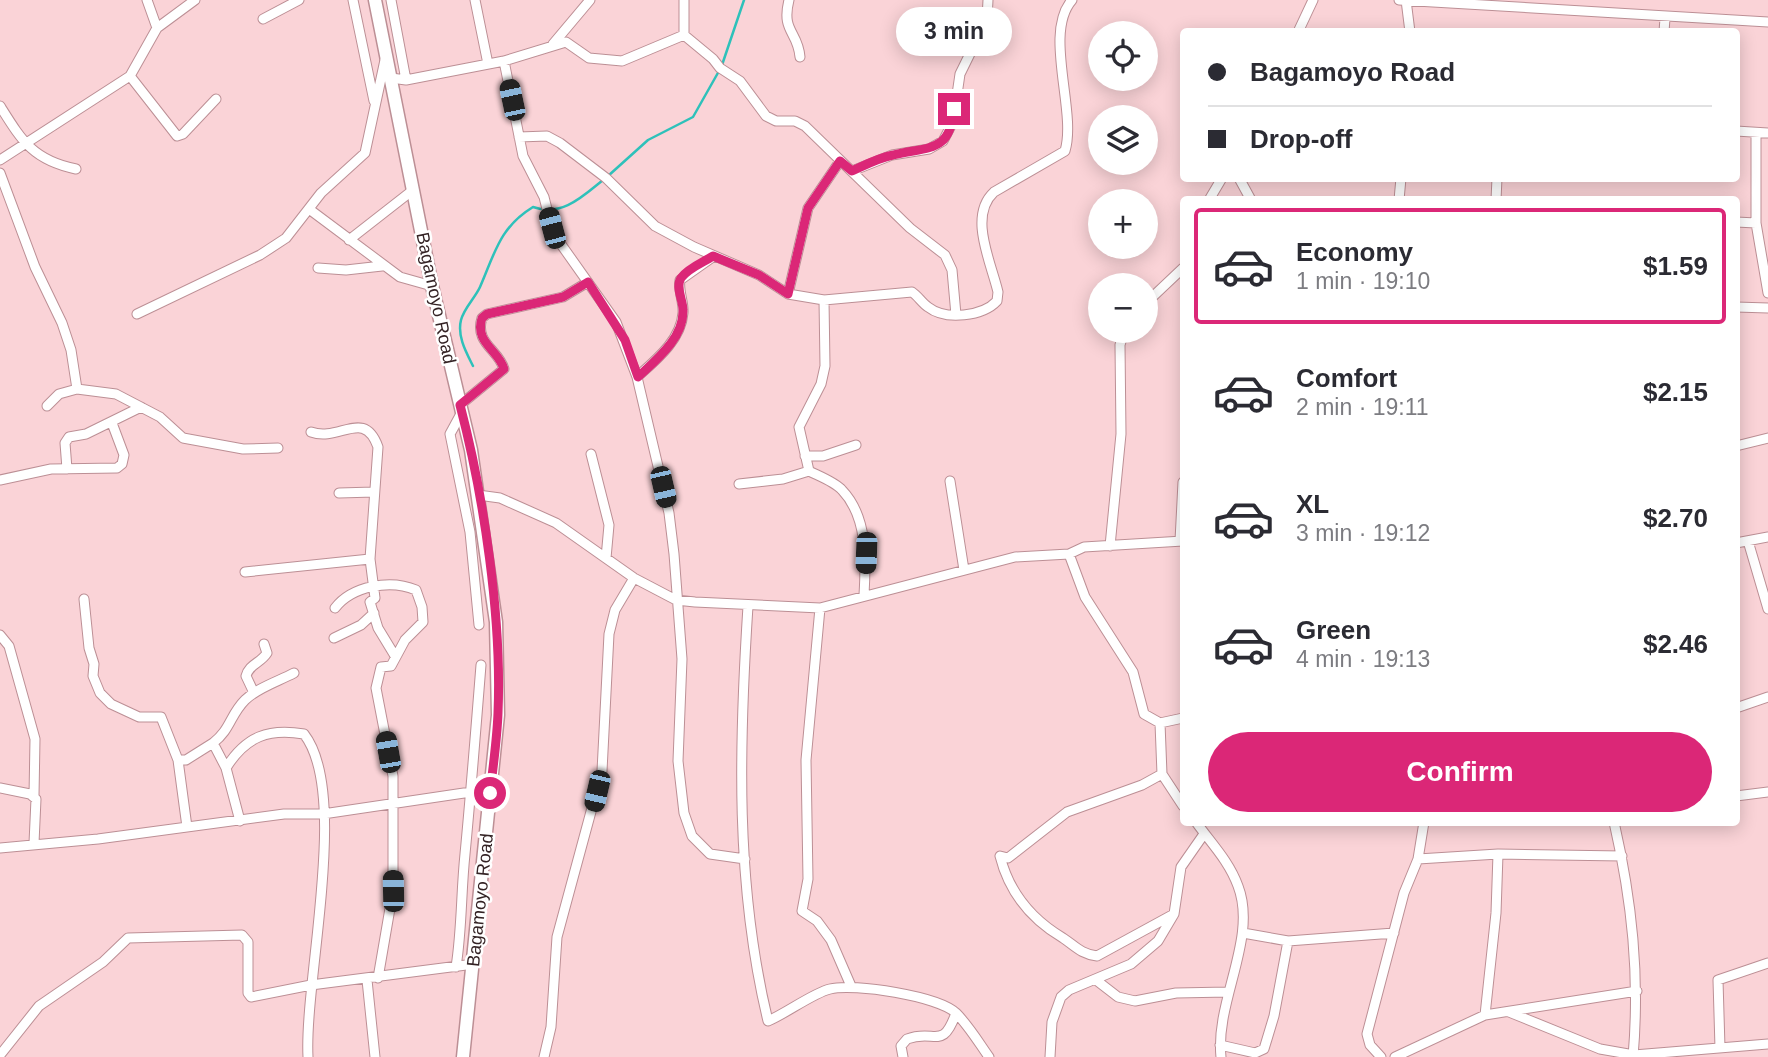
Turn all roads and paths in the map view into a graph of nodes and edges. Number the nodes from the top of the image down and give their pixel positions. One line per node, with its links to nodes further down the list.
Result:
1 (147, 0): 19 (street)
2 (195, 0): 19 (street)
3 (299, 0): 17 (street)
4 (353, 0): 33 (street)
5 (375, 0): 25 (highway, Bagamoyo Road)
6 (391, 0): 31 (street)
7 (475, 0): 28 (street)
8 (590, 0): 24 (street)
9 (684, 0): 23 (street)
10 (789, 0): 26 (street)
11 (988, 0): 43 (street)
12 (1072, 0): 63 (street)
13 (1313, 0): 20 (street)
14 (1404, 0): 15 (street); 21 (street)
15 (1517, 3): 16 (street)
16 (1665, 18): 18 (street); 22 (street)
17 (263, 19)
18 (1768, 22)
19 (157, 28): 29 (street)
20 (1300, 28)
21 (1409, 28)
22 (1664, 28)
23 (684, 35): 24 (street); 41 (street)
24 (552, 45): 27 (street)
25 (386, 55): 30 (highway, Bagamoyo Road); 33 (street)
26 (800, 57)
27 (504, 61): 28 (street); 38 (street)
28 (488, 64): 31 (street)
29 (130, 76): 32 (street); 39 (street)
30 (391, 78): 31 (street); 45 (highway, Bagamoyo Road)
31 (406, 80)
32 (216, 99)
33 (375, 103): 46 (street)
34 (0, 106): 39 (street)
35 (1740, 131): 36 (street)
36 (1756, 133): 37 (street); 48 (street)
37 (1768, 133)
38 (519, 137): 50 (street); 54 (street)
39 (25, 145): 40 (street); 42 (street)
40 (0, 160)
41 (840, 161): 43 (street); 58 (street)
42 (76, 169)
43 (852, 171): 63 (street)
44 (0, 173): 66 (street)
45 (413, 190): 49 (street); 55 (highway, Bagamoyo Road)
46 (309, 209): 49 (street); 62 (street)
47 (1740, 222): 48 (street)
48 (1756, 223): 57 (street)
49 (349, 240): 51 (street)
50 (713, 256): 58 (street); 65 (street)
51 (382, 266): 52 (street); 55 (street)
52 (318, 268)
53 (1180, 271): 56 (street)
54 (588, 282): 65 (street); 69 (street)
55 (432, 285): 69 (highway, Bagamoyo Road)
56 (1158, 292)
57 (1768, 293)
58 (788, 294): 59 (street)
59 (824, 300): 63 (street); 77 (street)
60 (1740, 307): 61 (street)
61 (1768, 308)
62 (137, 314)
63 (956, 315)
64 (1121, 343): 91 (street)
65 (638, 377): 101 (street)
66 (77, 388): 67 (street); 68 (street)
67 (47, 406)
68 (141, 407): 70 (street); 75 (street)
69 (461, 408): 85 (highway, Bagamoyo Road); 86 (street)
70 (112, 422): 78 (street); 78 (street)
71 (311, 432): 83 (street)
72 (1768, 438): 74 (street)
73 (856, 445): 77 (street)
74 (1740, 445)
75 (278, 448)
76 (591, 454): 93 (street)
77 (805, 456): 79 (street)
78 (66, 469): 80 (street)
79 (808, 471): 82 (street); 99 (street)
80 (0, 480)
81 (950, 481): 95 (street)
82 (739, 485)
83 (374, 492): 84 (street); 94 (street)
84 (339, 493)
85 (478, 495): 86 (highway, Bagamoyo Road); 93 (street)
86 (476, 530): 107 (street); 126 (highway, Bagamoyo Road)
87 (1768, 537): 89 (street)
88 (1180, 541): 91 (street)
89 (1748, 541): 90 (street); 105 (street)
90 (1740, 542)
91 (1110, 546): 92 (street)
92 (1069, 554): 95 (street); 118 (street)
93 (606, 558): 97 (street)
94 (370, 559): 96 (street); 98 (street)
95 (964, 570): 99 (street)
96 (245, 572)
97 (634, 578): 101 (street); 170 (street)
98 (371, 588): 103 (street); 106 (street); 111 (street)
99 (864, 595): 104 (street)
100 (84, 599): 120 (street)
101 (676, 600): 102 (street); 142 (street)
102 (748, 606): 104 (street); 142 (street)
103 (335, 608)
104 (820, 608): 155 (street)
105 (1768, 609)
106 (374, 613): 109 (street); 111 (street)
107 (479, 625)
108 (0, 635): 127 (street)
109 (334, 638)
110 (264, 644): 114 (street)
111 (395, 656): 130 (street)
112 (481, 665): 125 (street)
113 (294, 673): 114 (street)
114 (254, 693): 119 (street)
115 (1768, 697): 116 (street)
116 (1740, 707)
117 (1180, 719): 118 (street)
118 (1160, 723): 122 (street)
119 (213, 743): 120 (street); 121 (street)
120 (178, 760): 136 (street)
121 (226, 768): 131 (street); 132 (street)
122 (1162, 774): 129 (street); 144 (street)
123 (0, 788): 127 (street)
124 (1768, 792): 128 (street)
125 (473, 793): 126 (street); 130 (street); 150 (street)
126 (490, 793): 149 (highway, Bagamoyo Road)
127 (34, 796): 138 (street)
128 (1740, 796)
129 (1180, 801)
130 (391, 803): 131 (street); 151 (street)
131 (323, 814): 132 (street); 154 (street)
132 (240, 821): 136 (street)
133 (1199, 826): 137 (street)
134 (1423, 826): 143 (street)
135 (1615, 826): 141 (street)
136 (187, 827): 138 (street)
137 (1204, 834): 144 (street); 145 (street)
138 (34, 843): 139 (street)
139 (0, 848)
140 (1498, 854): 141 (street); 143 (street); 160 (street)
141 (1622, 856): 156 (street)
142 (745, 859): 155 (street)
143 (1418, 859): 146 (street)
144 (1174, 915): 153 (street)
145 (1243, 933): 147 (street); 157 (street)
146 (1394, 933): 147 (street); 163 (street)
147 (1288, 941): 162 (street)
148 (1768, 963): 164 (street)
149 (474, 964): 150 (street); 169 (highway, Bagamoyo Road)
150 (456, 967): 151 (street)
151 (378, 978): 152 (street)
152 (367, 980): 154 (street); 168 (street)
153 (1096, 980): 157 (street); 173 (street)
154 (311, 985): 165 (street); 167 (street)
155 (851, 986): 159 (street)
156 (1637, 991): 158 (street); 166 (street)
157 (1228, 992): 162 (street)
158 (1508, 1012): 160 (street); 166 (street)
159 (956, 1013): 171 (street); 172 (street)
160 (1485, 1015): 177 (street)
161 (1768, 1044): 164 (street)
162 (1220, 1045): 174 (street)
163 (1370, 1045): 175 (street); 176 (street)
164 (1720, 1048): 166 (street)
165 (0, 1055)
166 (1634, 1056)
167 (308, 1057)
168 (375, 1057)
169 (463, 1057)
170 (544, 1057)
171 (903, 1057)
172 (989, 1057)
173 (1050, 1057)
174 (1221, 1057)
175 (1368, 1057)
176 (1381, 1057)
177 (1395, 1057)

